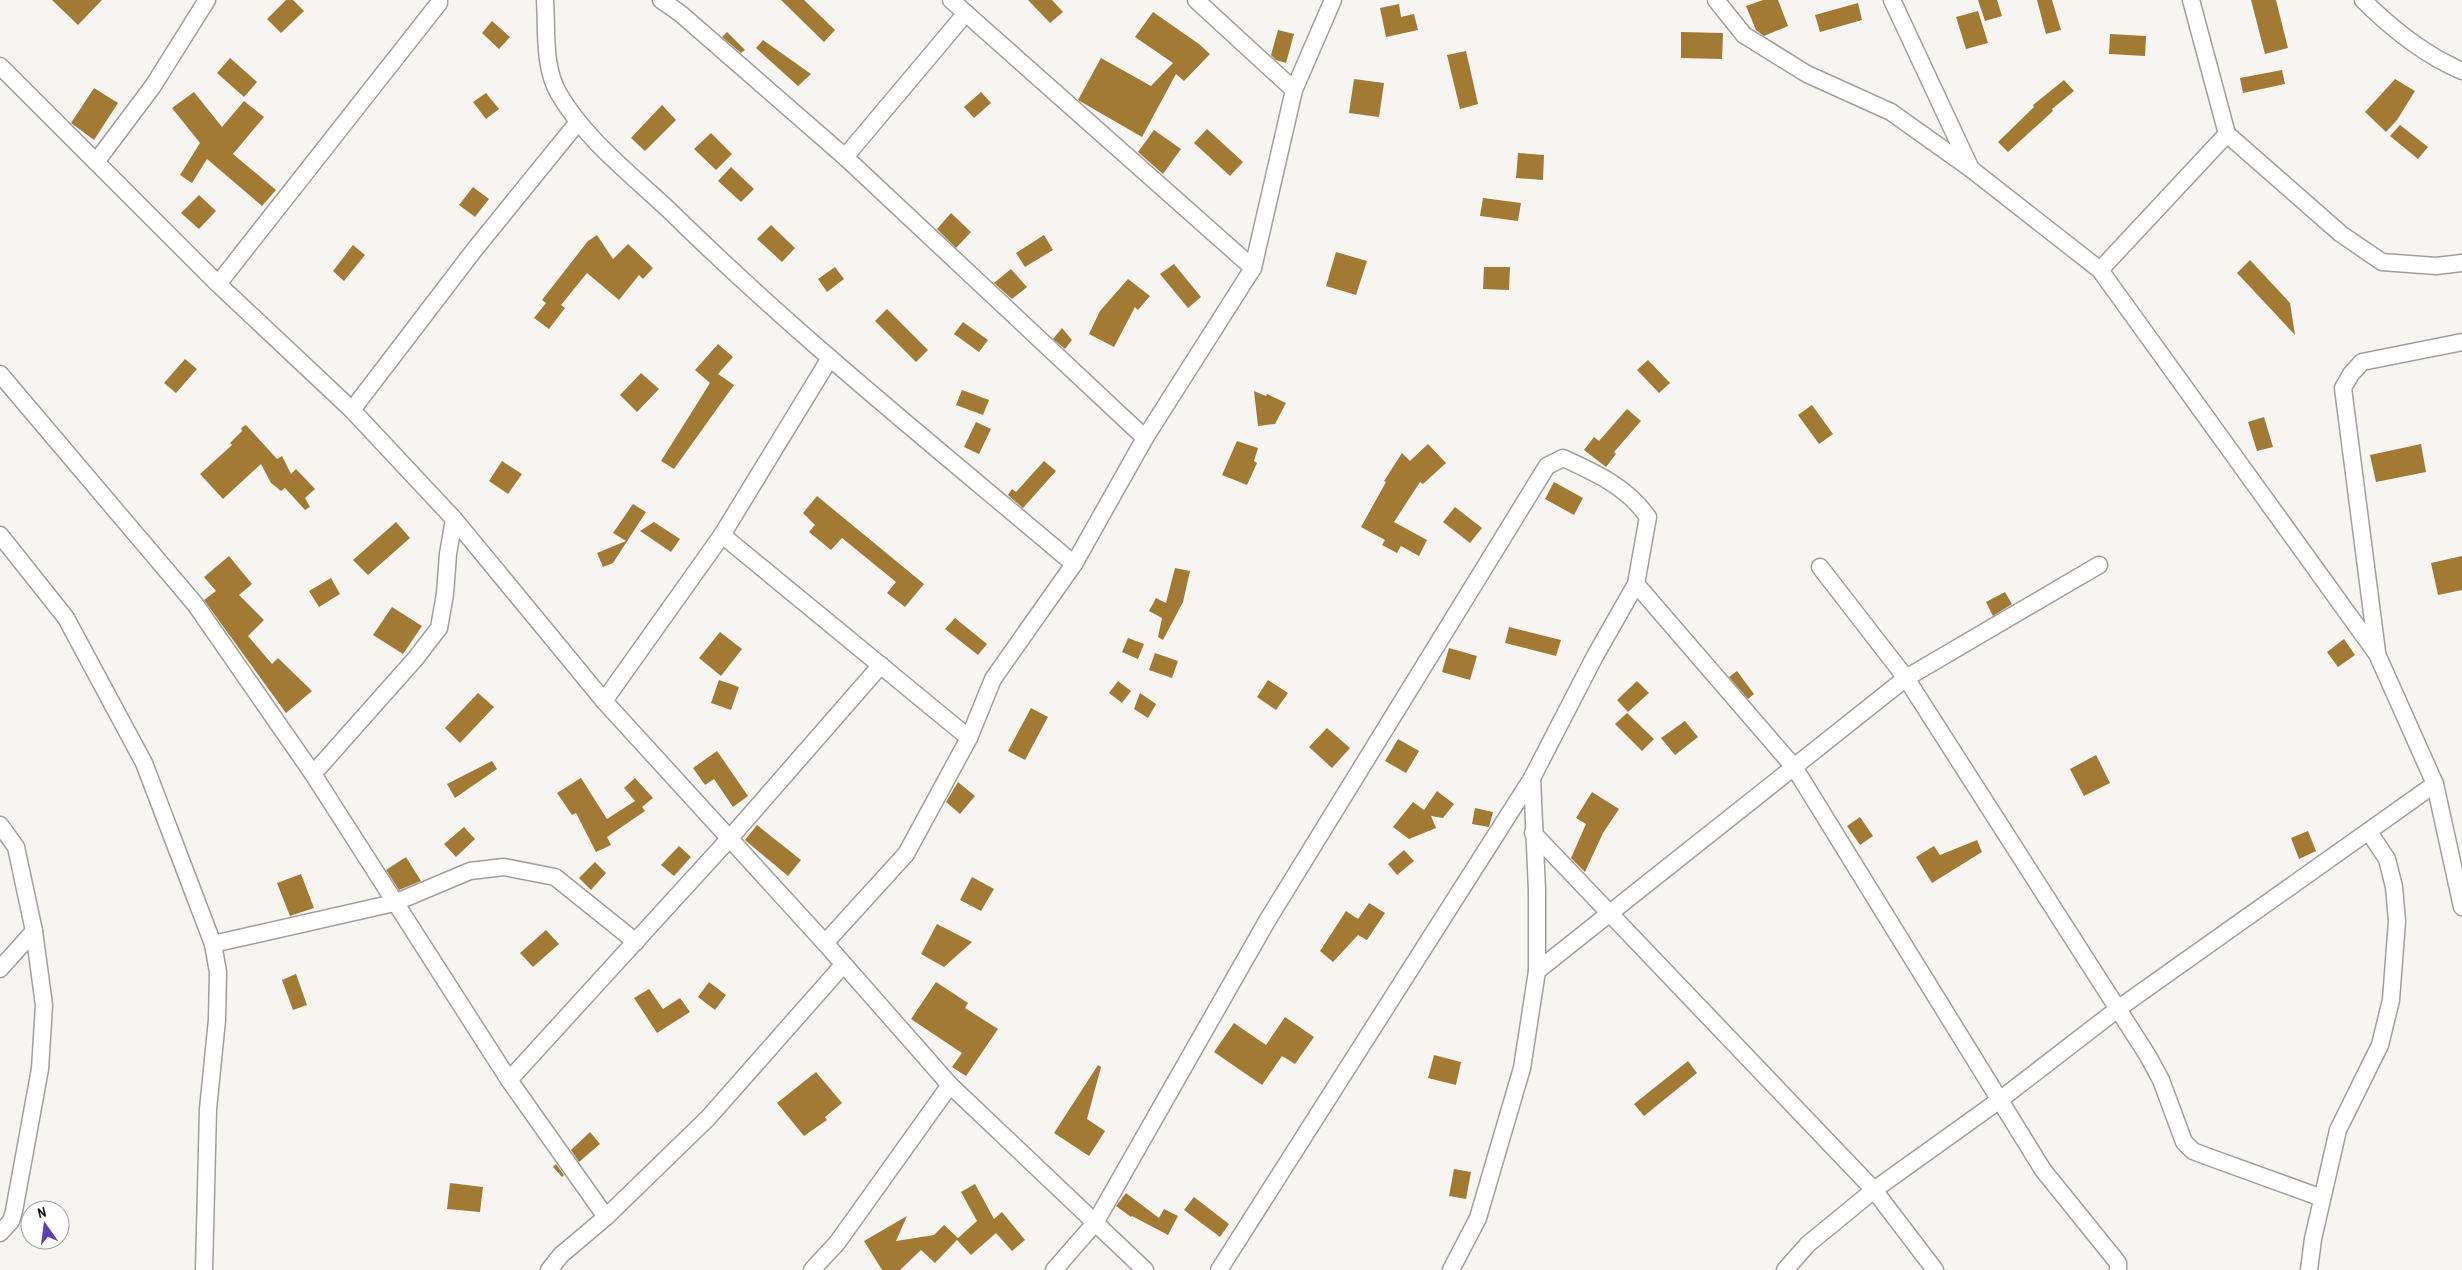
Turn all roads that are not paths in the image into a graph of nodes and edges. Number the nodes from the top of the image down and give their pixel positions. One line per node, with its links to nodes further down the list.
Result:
1 (207, 0): 19 (street)
2 (438, 0): 24 (street)
3 (546, 0): 16 (street)
4 (661, 0): 18 (street)
5 (951, 0): 12 (street)
6 (1196, 0): 15 (street)
7 (1333, 0): 15 (street)
8 (1716, 0): 20 (street)
9 (1892, 0): 20 (street)
10 (2191, 0): 17 (street)
11 (2363, 0): 14 (street)
12 (966, 13): 18 (street); 22 (street)
13 (0, 66): 19 (street)
14 (2462, 71)
15 (1294, 90): 22 (street)
16 (578, 122): 26 (street); 28 (street)
17 (2227, 134): 21 (street); 23 (street)
18 (845, 157): 29 (street)
19 (96, 162): 24 (street)
20 (1971, 169): 23 (street)
21 (2462, 263)
22 (1253, 268): 29 (street)
23 (2100, 270): 37 (street)
24 (218, 284): 28 (street)
25 (2462, 342): 37 (street)
26 (830, 358): 32 (street); 33 (street)
27 (0, 374): 43 (street)
28 (352, 410): 30 (street)
29 (1145, 438): 33 (street)
30 (454, 519): 40 (street); 43 (street)
31 (0, 535): 56 (street)
32 (722, 535): 38 (street); 40 (street)
33 (1074, 564): 41 (street)
34 (2099, 565): 39 (street)
35 (1820, 567): 39 (street)
36 (1636, 584): 42 (street); 44 (street); 67 (street)
37 (2377, 654): 45 (street)
38 (881, 665): 41 (street); 49 (street)
39 (1906, 678): 42 (street); 60 (street)
40 (604, 700): 49 (street)
41 (969, 738): 55 (street)
42 (1794, 767): 52 (street); 63 (street)
43 (313, 774): 50 (street)
44 (1532, 778): 48 (street); 74 (street)
45 (2435, 784): 47 (street); 51 (street)
46 (0, 825): 53 (street)
47 (2369, 832): 60 (street); 65 (street)
48 (1533, 833): 52 (street); 59 (street)
49 (730, 838): 54 (street); 55 (street)
50 (394, 903): 54 (street); 56 (street); 61 (street)
51 (2462, 907)
52 (1611, 913): 59 (street); 64 (street)
53 (34, 931): 58 (street); 68 (street)
54 (636, 942): 61 (street)
55 (825, 943): 57 (street)
56 (213, 944): 69 (street)
57 (843, 965): 62 (street); 66 (street)
58 (0, 969)
59 (1537, 971): 75 (street)
60 (2119, 1008): 63 (street); 65 (street)
61 (510, 1080): 66 (street)
62 (950, 1086): 67 (street); 71 (street)
63 (2001, 1099): 64 (street); 78 (street)
64 (1874, 1190): 76 (street); 77 (street)
65 (2322, 1198): 79 (street)
66 (606, 1218): 70 (street)
67 (1095, 1223): 72 (street); 73 (street)
68 (0, 1233)
69 (204, 1270)
70 (549, 1270)
71 (812, 1270)
72 (1054, 1270)
73 (1145, 1270)
74 (1219, 1270)
75 (1451, 1270)
76 (1785, 1270)
77 (1935, 1270)
78 (2118, 1270)
79 (2309, 1270)

